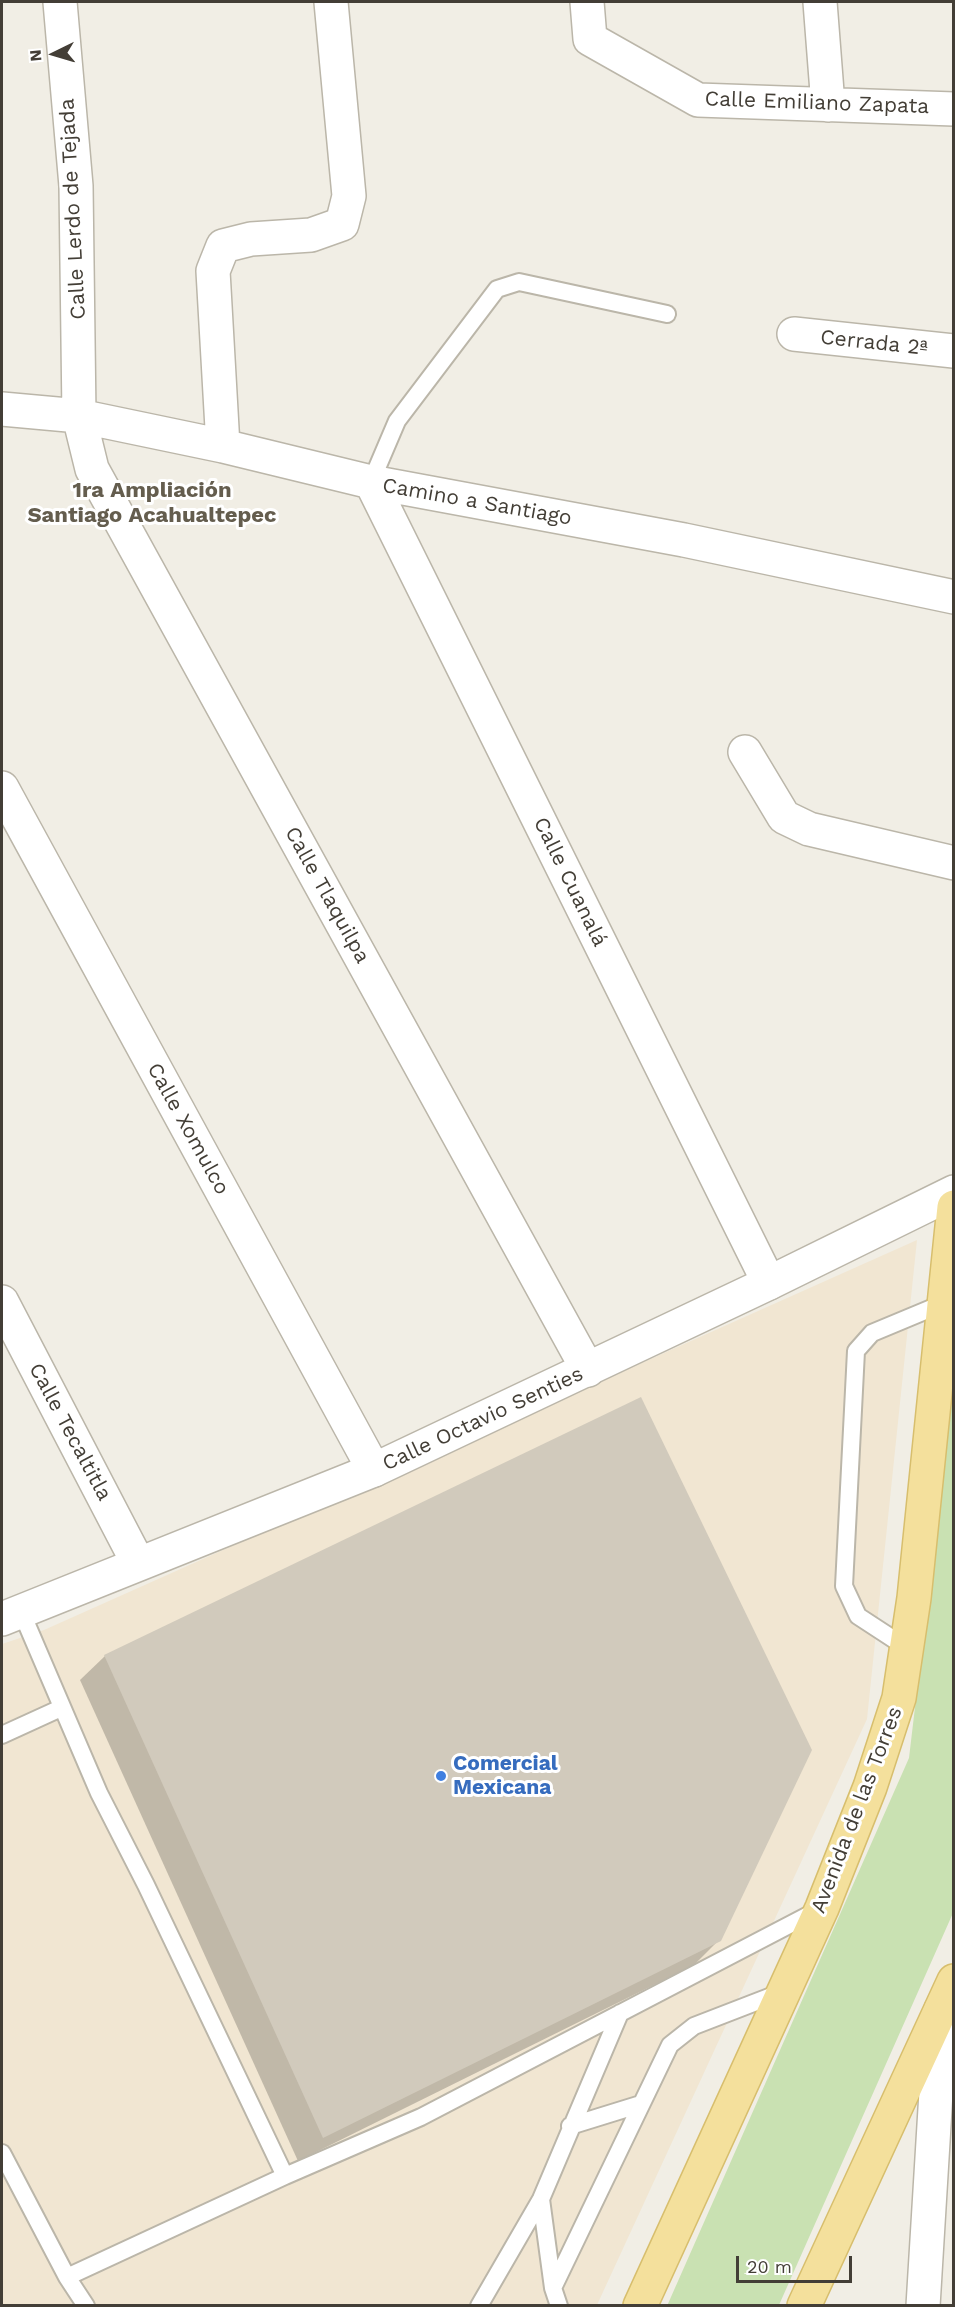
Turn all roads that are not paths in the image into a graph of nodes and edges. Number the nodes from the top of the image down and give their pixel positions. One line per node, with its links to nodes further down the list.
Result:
1 (60, 2): 11 (street, Calle Lerdo de Tejada)
2 (331, 2): 12 (street)
3 (587, 2): 5 (street, Calle Emiliano Zapata)
4 (820, 2): 5 (street)
5 (828, 105): 6 (street, Calle Emiliano Zapata)
6 (954, 109)
7 (667, 314): 13 (lane)
8 (794, 334): 9 (street, Cerrada 2ª)
9 (954, 351)
10 (2, 408): 11 (street, Camino a Santiago)
11 (79, 416): 12 (street, Camino a Santiago); 23 (street, Calle Tlaquilpa)
12 (223, 446): 13 (street, Camino a Santiago)
13 (371, 482): 14 (street, Camino a Santiago); 20 (street, Calle Cuanalá)
14 (954, 597)
15 (745, 752): 17 (street)
16 (2, 788): 24 (street, Calle Xomulco)
17 (954, 863)
18 (954, 1192): 20 (street, Calle Octavio Senties)
19 (954, 1207): 22 (main road, Avenida de las Torres)
20 (770, 1283): 23 (street, Calle Octavio Senties)
21 (2, 1302): 25 (street, Calle Tecaltitla)
22 (944, 1303): 27 (main road, Avenida de las Torres); 27 (lane)
23 (588, 1370): 24 (street, Calle Octavio Senties)
24 (374, 1470): 25 (street, Calle Octavio Senties)
25 (138, 1563): 26 (street, Calle Octavio Senties)
26 (11, 1615): 28 (lane)
27 (907, 1648): 30 (main road, Avenida de las Torres)
28 (62, 1708): 29 (lane); 37 (lane)
29 (2, 1735)
30 (822, 1908): 31 (main road, Avenida de las Torres); 33 (lane)
31 (783, 1992): 34 (lane); 44 (main road, Avenida de las Torres)
32 (947, 1996): 45 (main road); 46 (street)
33 (620, 2013): 35 (lane); 37 (lane)
34 (641, 2104): 35 (lane); 40 (lane)
35 (570, 2126): 38 (lane)
36 (2, 2153): 39 (lane)
37 (285, 2176): 39 (lane)
38 (541, 2199): 40 (lane); 42 (lane)
39 (67, 2277): 41 (lane)
40 (553, 2288): 43 (lane)
41 (86, 2306)
42 (479, 2306)
43 (559, 2306)
44 (640, 2306)
45 (804, 2306)
46 (923, 2306)

